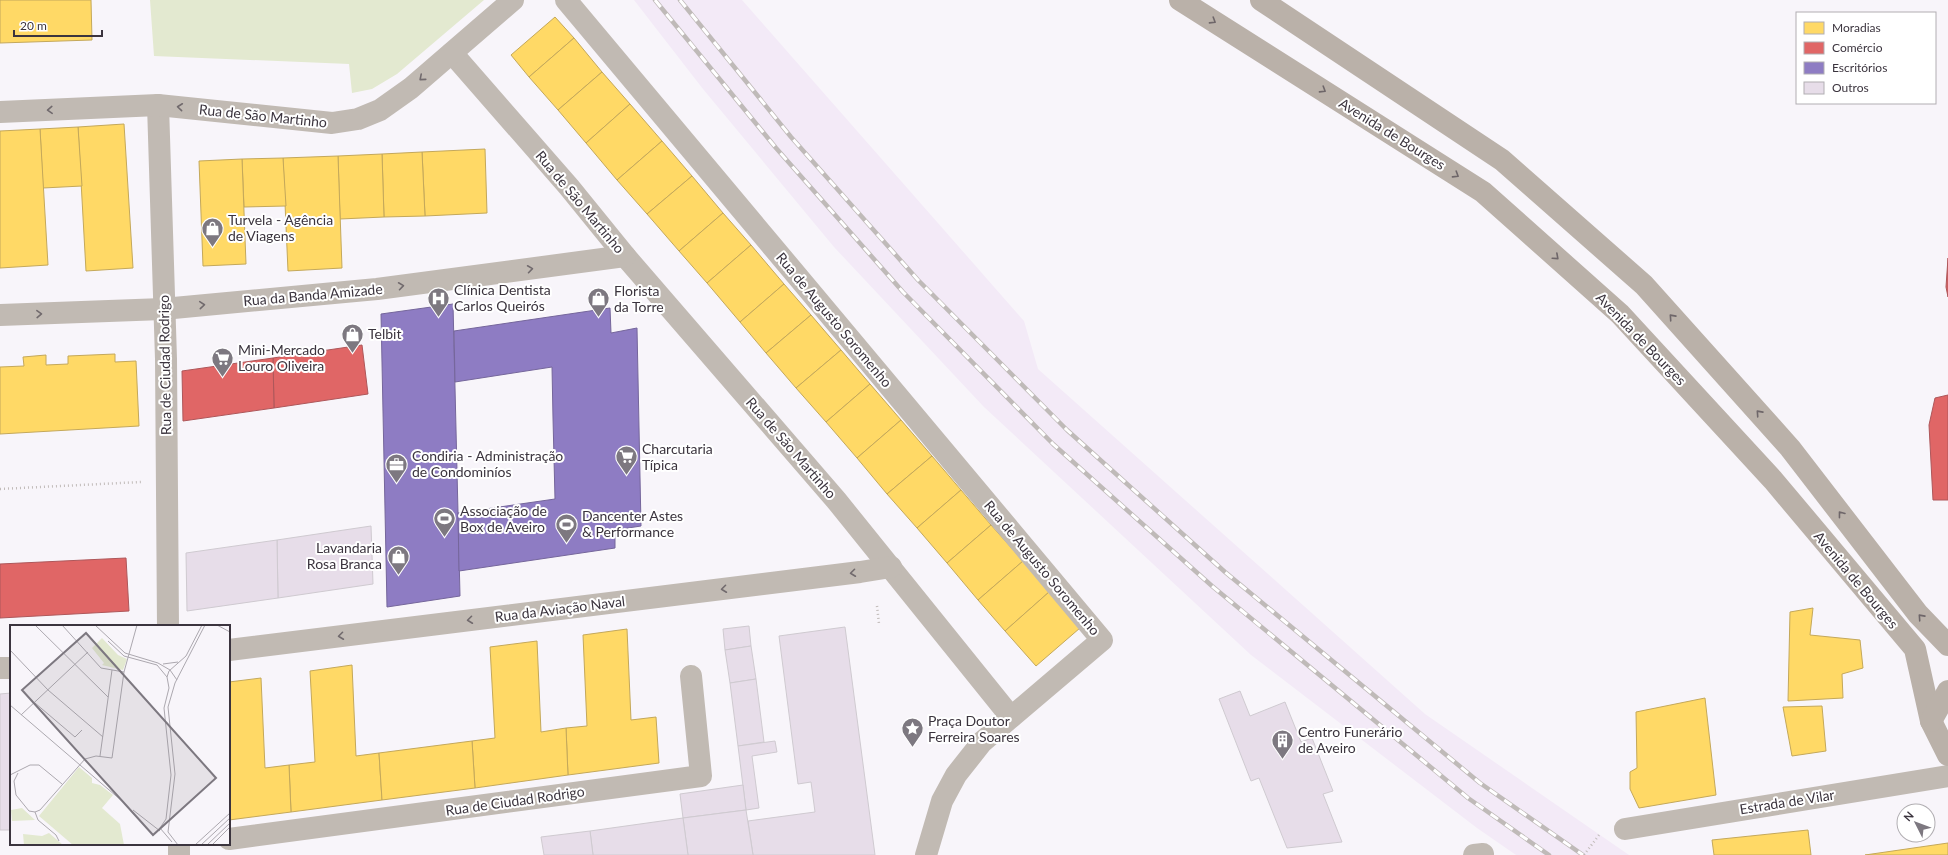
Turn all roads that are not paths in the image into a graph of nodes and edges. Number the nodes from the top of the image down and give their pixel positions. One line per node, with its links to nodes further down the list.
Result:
1 (513, 0): 5 (street)
2 (566, 0): 17 (street, Rua de Augusto Soromenho)
3 (1180, 0): 18 (main road, Avenida de Bourges, one-way to 18)
4 (1262, 0): 13 (main road, Avenida de Bourges, one-way to 4)
5 (452, 53): 6 (street, Rua de São Martinho, one-way to 6); 8 (street, Rua de São Martinho)
6 (158, 105): 7 (street, Rua de São Martinho, one-way to 7); 9 (street, Rua de Ciudad Rodrigo)
7 (0, 112)
8 (625, 256): 9 (street, Rua da Banda Amizade, one-way to 8); 11 (street, Rua de São Martinho)
9 (163, 309): 10 (street, Rua da Banda Amizade, one-way to 9); 12 (street, Rua de Ciudad Rodrigo)
10 (0, 315)
11 (891, 566): 14 (street, Rua da Aviação Naval, one-way to 14); 17 (street, Rua de São Martinho)
12 (168, 625)
13 (1948, 645)
14 (230, 650)
15 (691, 676): 22 (street, Rua de Ciudad Rodrigo)
16 (1948, 691): 18 (main road)
17 (1011, 718): 23 (street)
18 (1931, 721): 19 (main road, Avenida de Bourges)
19 (1948, 755)
20 (1948, 776): 21 (street, Estrada de Vilar)
21 (1625, 829)
22 (230, 839)
23 (926, 855)

